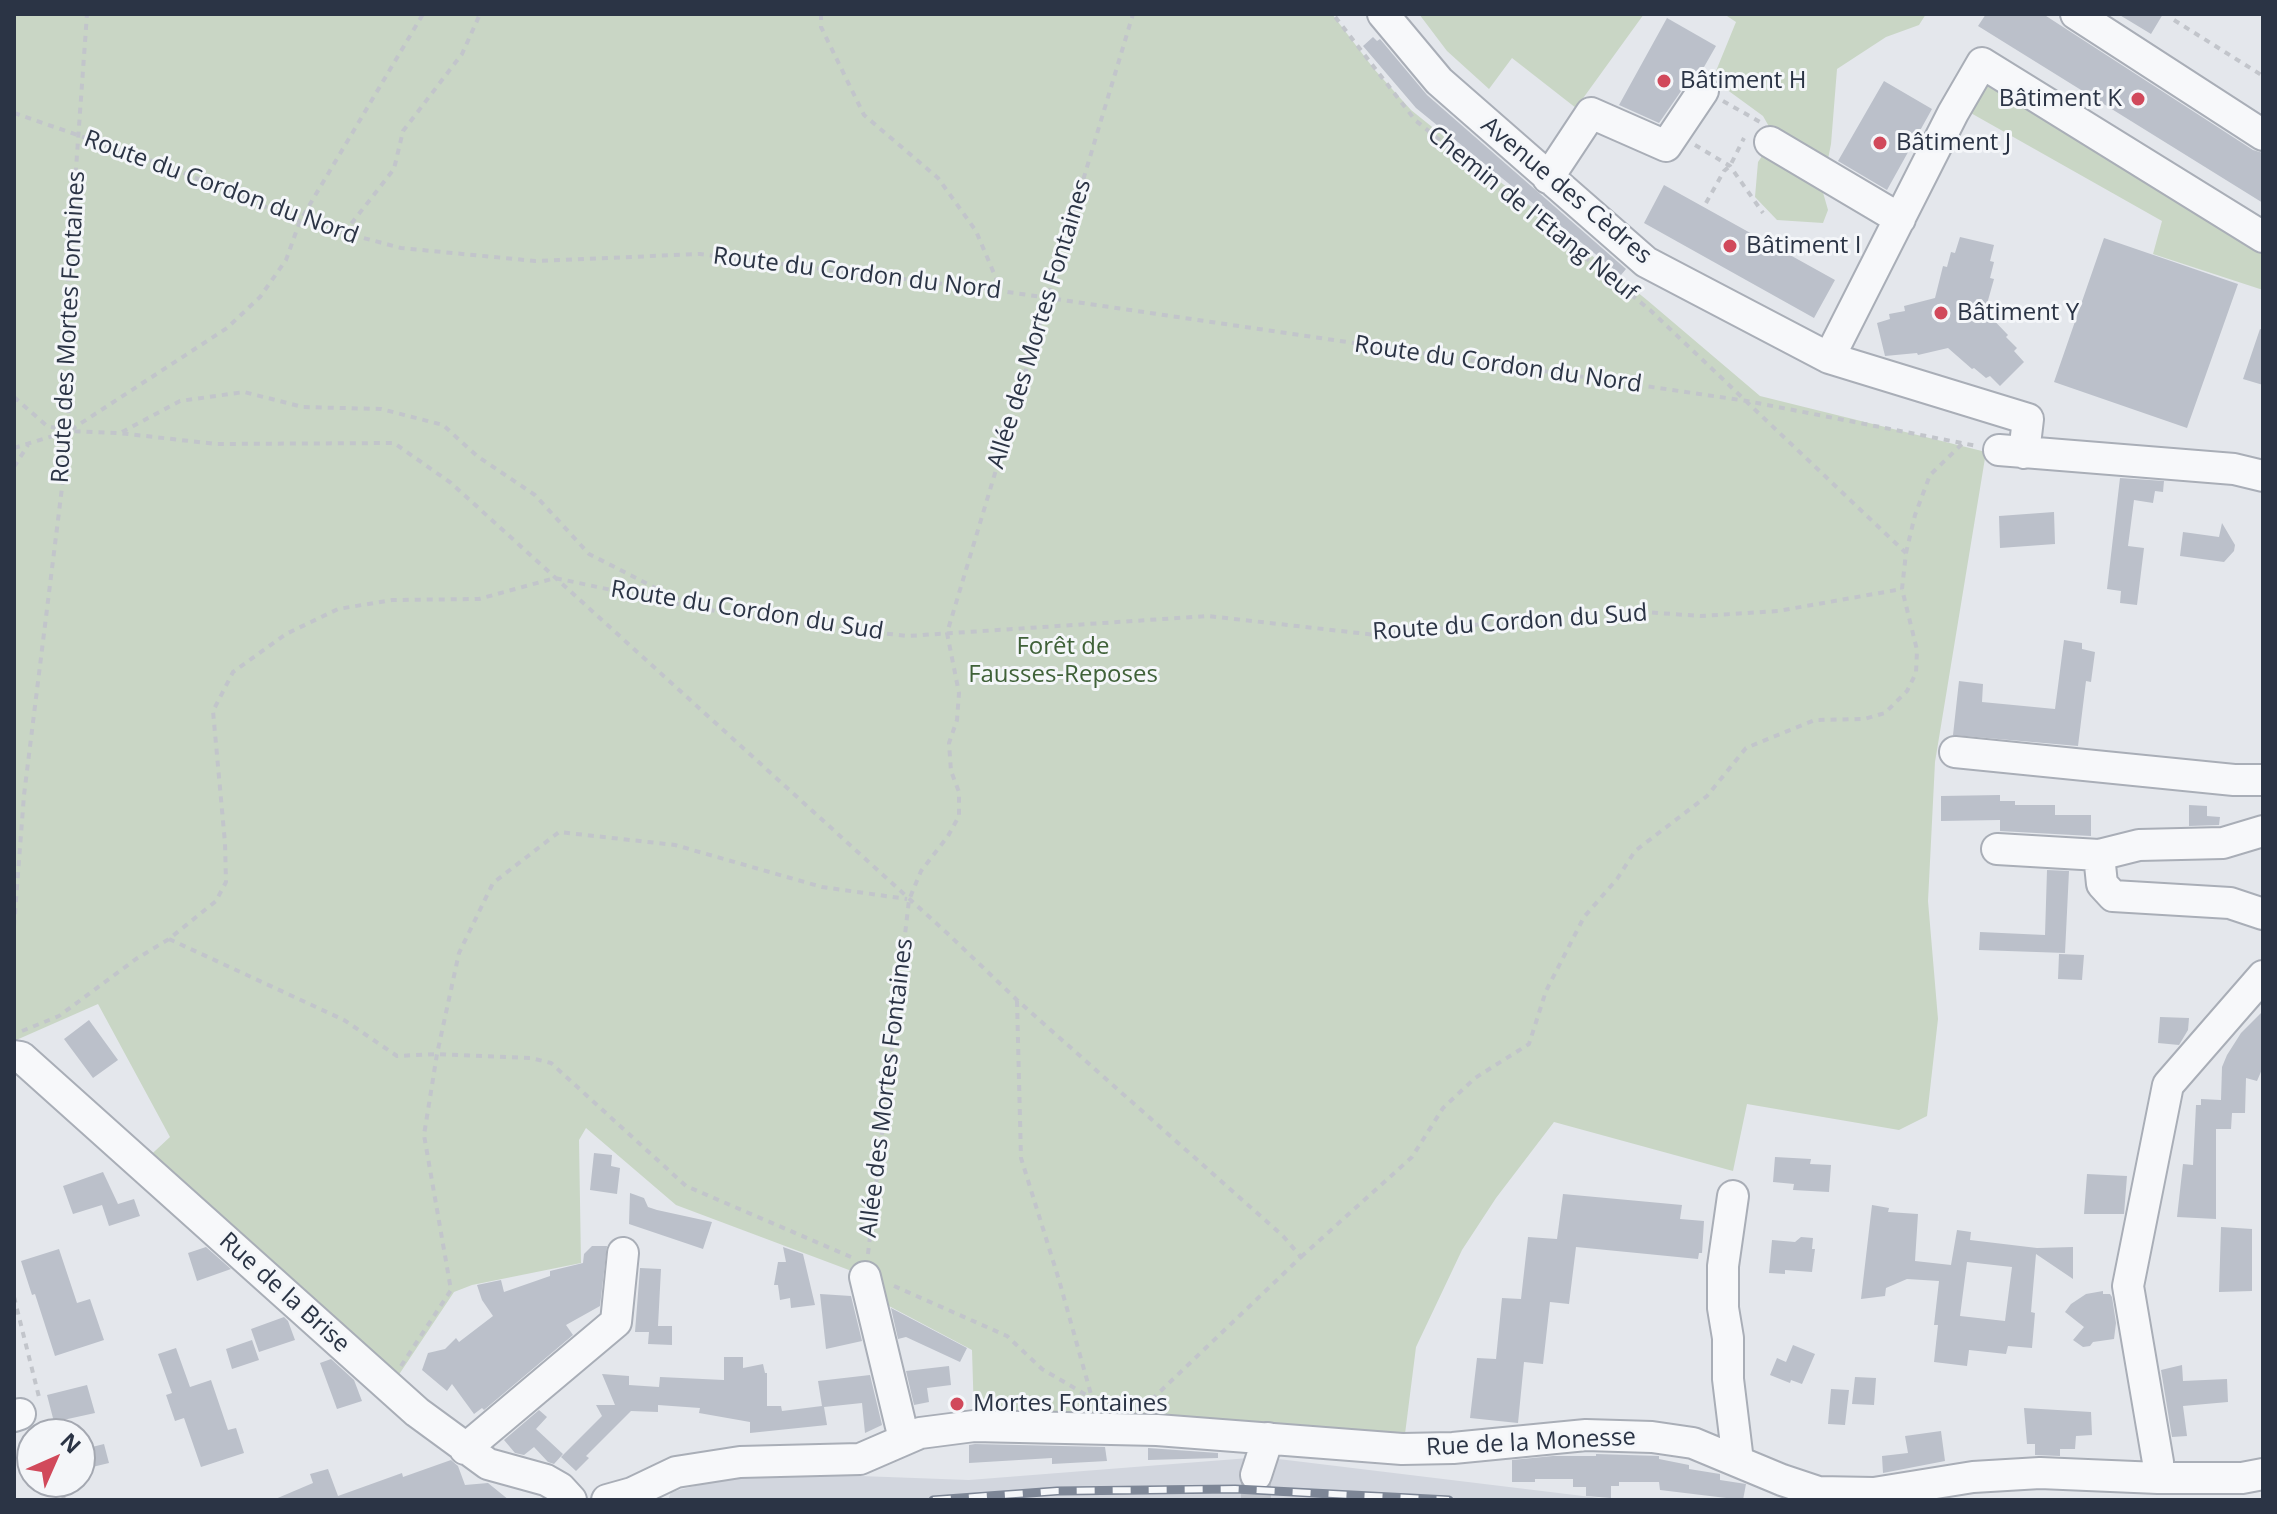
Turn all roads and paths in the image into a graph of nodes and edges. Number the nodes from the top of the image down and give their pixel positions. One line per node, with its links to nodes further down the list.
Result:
1 (87, 14): 16 (path, Route des Mortes Fontaines)
2 (423, 14): 22 (path)
3 (480, 14): 23 (path)
4 (821, 14): 25 (path)
5 (1133, 14): 26 (path, Allée des Mortes Fontaines)
6 (1333, 14): 29 (path, Chemin de l'Etang Neuf)
7 (1383, 14): 18 (street, Avenue des Cèdres)
8 (2076, 14): 15 (street)
9 (2174, 20): 10 (path)
10 (2263, 76)
11 (1703, 91): 13 (path); 14 (street)
12 (14, 113): 16 (path, Route du Cordon du Nord)
13 (1762, 130): 17 (path); 21 (street)
14 (1675, 133): 17 (path); 18 (street)
15 (2263, 135)
16 (79, 137): 22 (path, Route du Cordon du Nord); 30 (path, Route des Mortes Fontaines)
17 (1730, 166): 19 (path); 20 (path)
18 (1548, 178): 27 (street, Avenue des Cèdres)
19 (1706, 203)
20 (1763, 213)
21 (1900, 219): 24 (street); 27 (street)
22 (300, 221): 23 (path, Route du Cordon du Nord); 30 (path)
23 (344, 234): 25 (path, Route du Cordon du Nord)
24 (2263, 237)
25 (1001, 291): 26 (path, Route du Cordon du Nord)
26 (1047, 299): 29 (path, Route du Cordon du Nord); 41 (path, Allée des Mortes Fontaines)
27 (1829, 358): 34 (street, Avenue des Cèdres)
28 (14, 397): 30 (path)
29 (1747, 401): 34 (path, Route du Cordon du Nord); 37 (path, Chemin de l'Etang Neuf)
30 (69, 431): 31 (path); 32 (path); 49 (path, Route des Mortes Fontaines)
31 (119, 433): 38 (path); 40 (path)
32 (29, 443): 33 (path); 35 (path)
33 (14, 448)
34 (1994, 449): 36 (street); 37 (path)
35 (14, 467)
36 (2263, 476)
37 (1906, 553): 39 (path)
38 (555, 578): 40 (path, Route du Cordon du Sud); 47 (path); 50 (path)
39 (1902, 589): 41 (path, Route du Cordon du Sud); 58 (path)
40 (692, 607): 41 (path, Route du Cordon du Sud)
41 (947, 633): 47 (path)
42 (1955, 752): 43 (street)
43 (2263, 780)
44 (2263, 831): 46 (street)
45 (1997, 849): 46 (street)
46 (2099, 855): 48 (street)
47 (909, 900): 52 (path); 54 (path); 59 (path, Allée des Mortes Fontaines)
48 (2263, 914)
49 (14, 926)
50 (169, 939): 53 (path); 54 (path)
51 (2263, 976): 72 (street)
52 (1017, 1000): 58 (path); 62 (path)
53 (15, 1034)
54 (437, 1054): 59 (path); 61 (path)
55 (14, 1056): 61 (street, Rue de la Brise)
56 (1733, 1196): 69 (street)
57 (623, 1253): 68 (street)
58 (1301, 1257): 65 (path)
59 (866, 1270): 62 (path); 67 (street)
60 (14, 1297): 64 (path)
61 (388, 1386): 68 (street, Rue de la Brise)
62 (1092, 1400): 63 (path)
63 (1105, 1404)
64 (30, 1413)
65 (1157, 1430): 66 (street, Rue de la Monesse); 67 (street, Rue de la Monesse)
66 (1268, 1438): 69 (street, Rue de la Monesse); 71 (street)
67 (904, 1439): 73 (street, Rue de la Monesse)
68 (465, 1449): 74 (street, Rue de la Brise)
69 (1738, 1461): 72 (street, Rue de la Monesse)
70 (2263, 1474): 72 (street, Rue de la Monesse)
71 (1256, 1475)
72 (2158, 1478)
73 (645, 1494): 75 (street, Rue de la Monesse)
74 (571, 1500)
75 (607, 1500)

